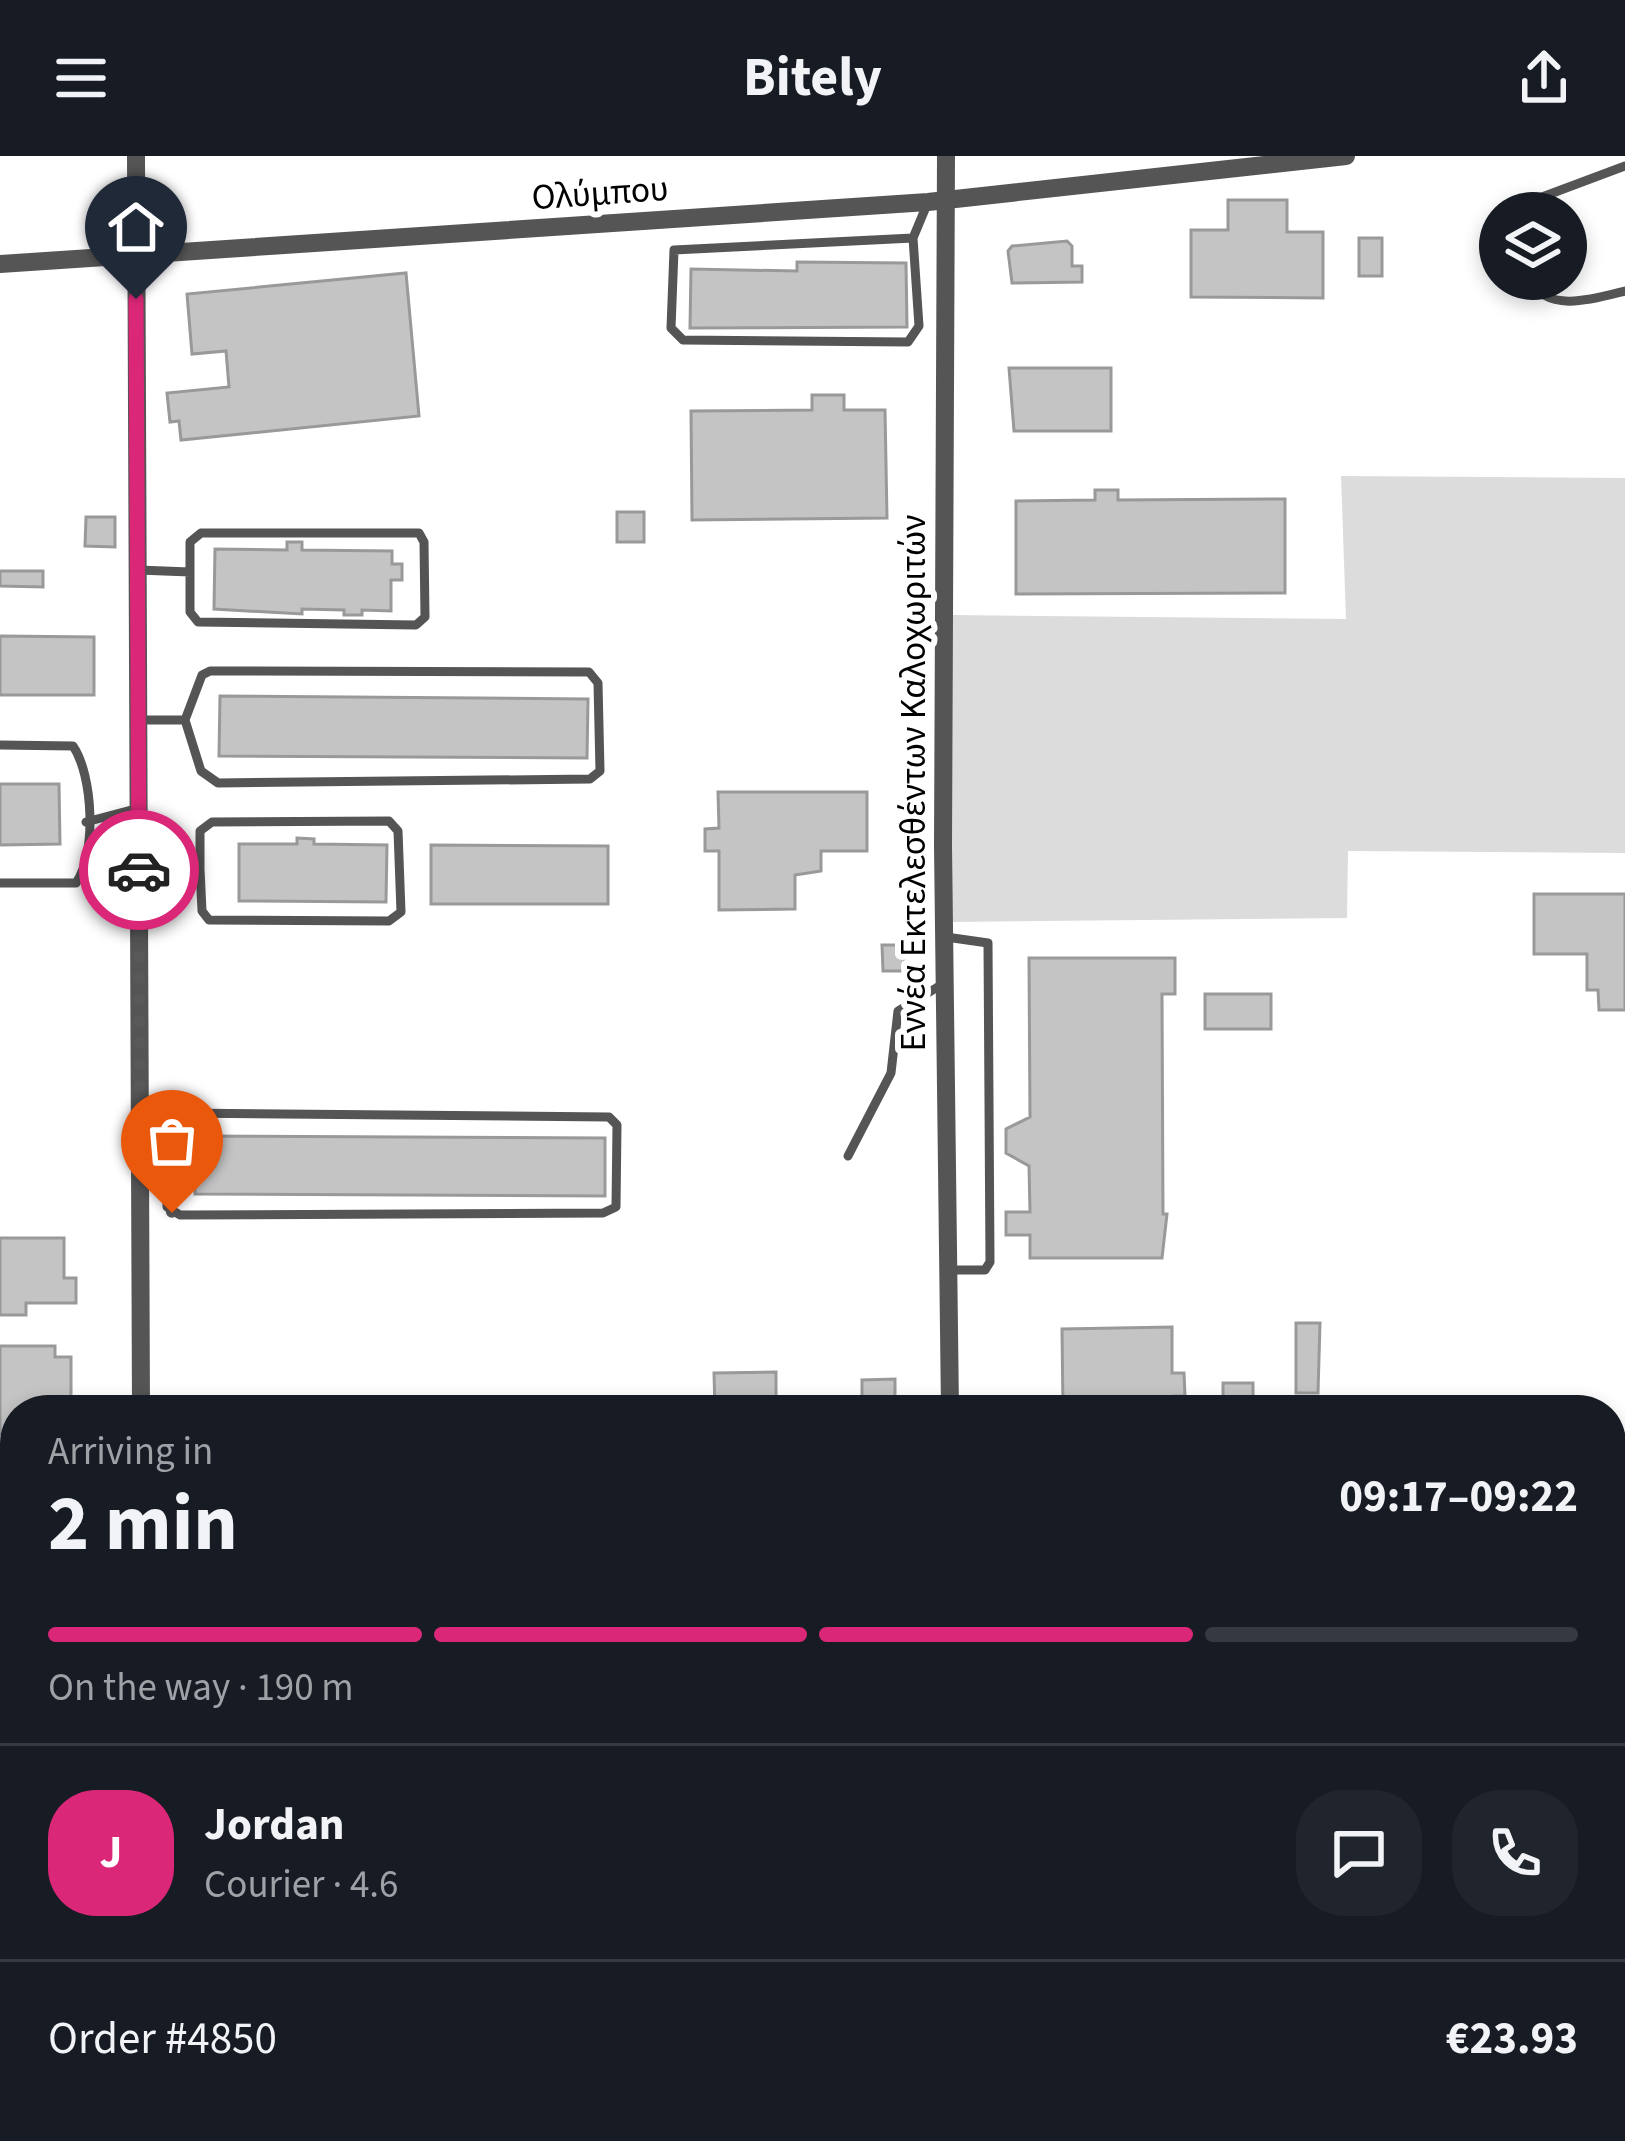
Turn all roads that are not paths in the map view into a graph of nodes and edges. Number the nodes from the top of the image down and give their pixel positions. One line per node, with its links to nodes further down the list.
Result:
1 (136, 156): 8 (street)
2 (946, 156): 6 (street, Εννέα Εκτελεσθέντων Καλοχωριτών)
3 (1346, 156): 6 (street, Ολύμπου)
4 (1625, 166): 5 (lane)
5 (1555, 192)
6 (938, 201): 7 (lane); 8 (street, Ολύμπου); 22 (street, Εννέα Εκτελεσθέντων Καλοχωριτών)
7 (913, 238): 7 (lane)
8 (136, 254): 9 (street, Ολύμπου); 12 (street)
9 (0, 264)
10 (1625, 292): 11 (lane)
11 (1587, 298)
12 (138, 570): 13 (lane); 14 (street)
13 (190, 572): 13 (lane)
14 (140, 720): 15 (lane); 17 (street)
15 (185, 720): 15 (lane)
16 (0, 745): 18 (lane)
17 (139, 808): 18 (lane); 19 (street)
18 (86, 822): 21 (lane)
19 (139, 868): 20 (lane); 25 (street)
20 (200, 869): 20 (lane)
21 (0, 883)
22 (946, 937): 23 (street, Εννέα Εκτελεσθέντων Καλοχωριτών); 27 (lane)
23 (946, 982): 24 (lane); 27 (street, Εννέα Εκτελεσθέντων Καλοχωριτών)
24 (848, 1156)
25 (140, 1160): 26 (lane); 28 (street)
26 (166, 1161): 26 (lane)
27 (949, 1270): 29 (street, Εννέα Εκτελεσθέντων Καλοχωριτών)
28 (141, 1395)
29 (950, 1395)

